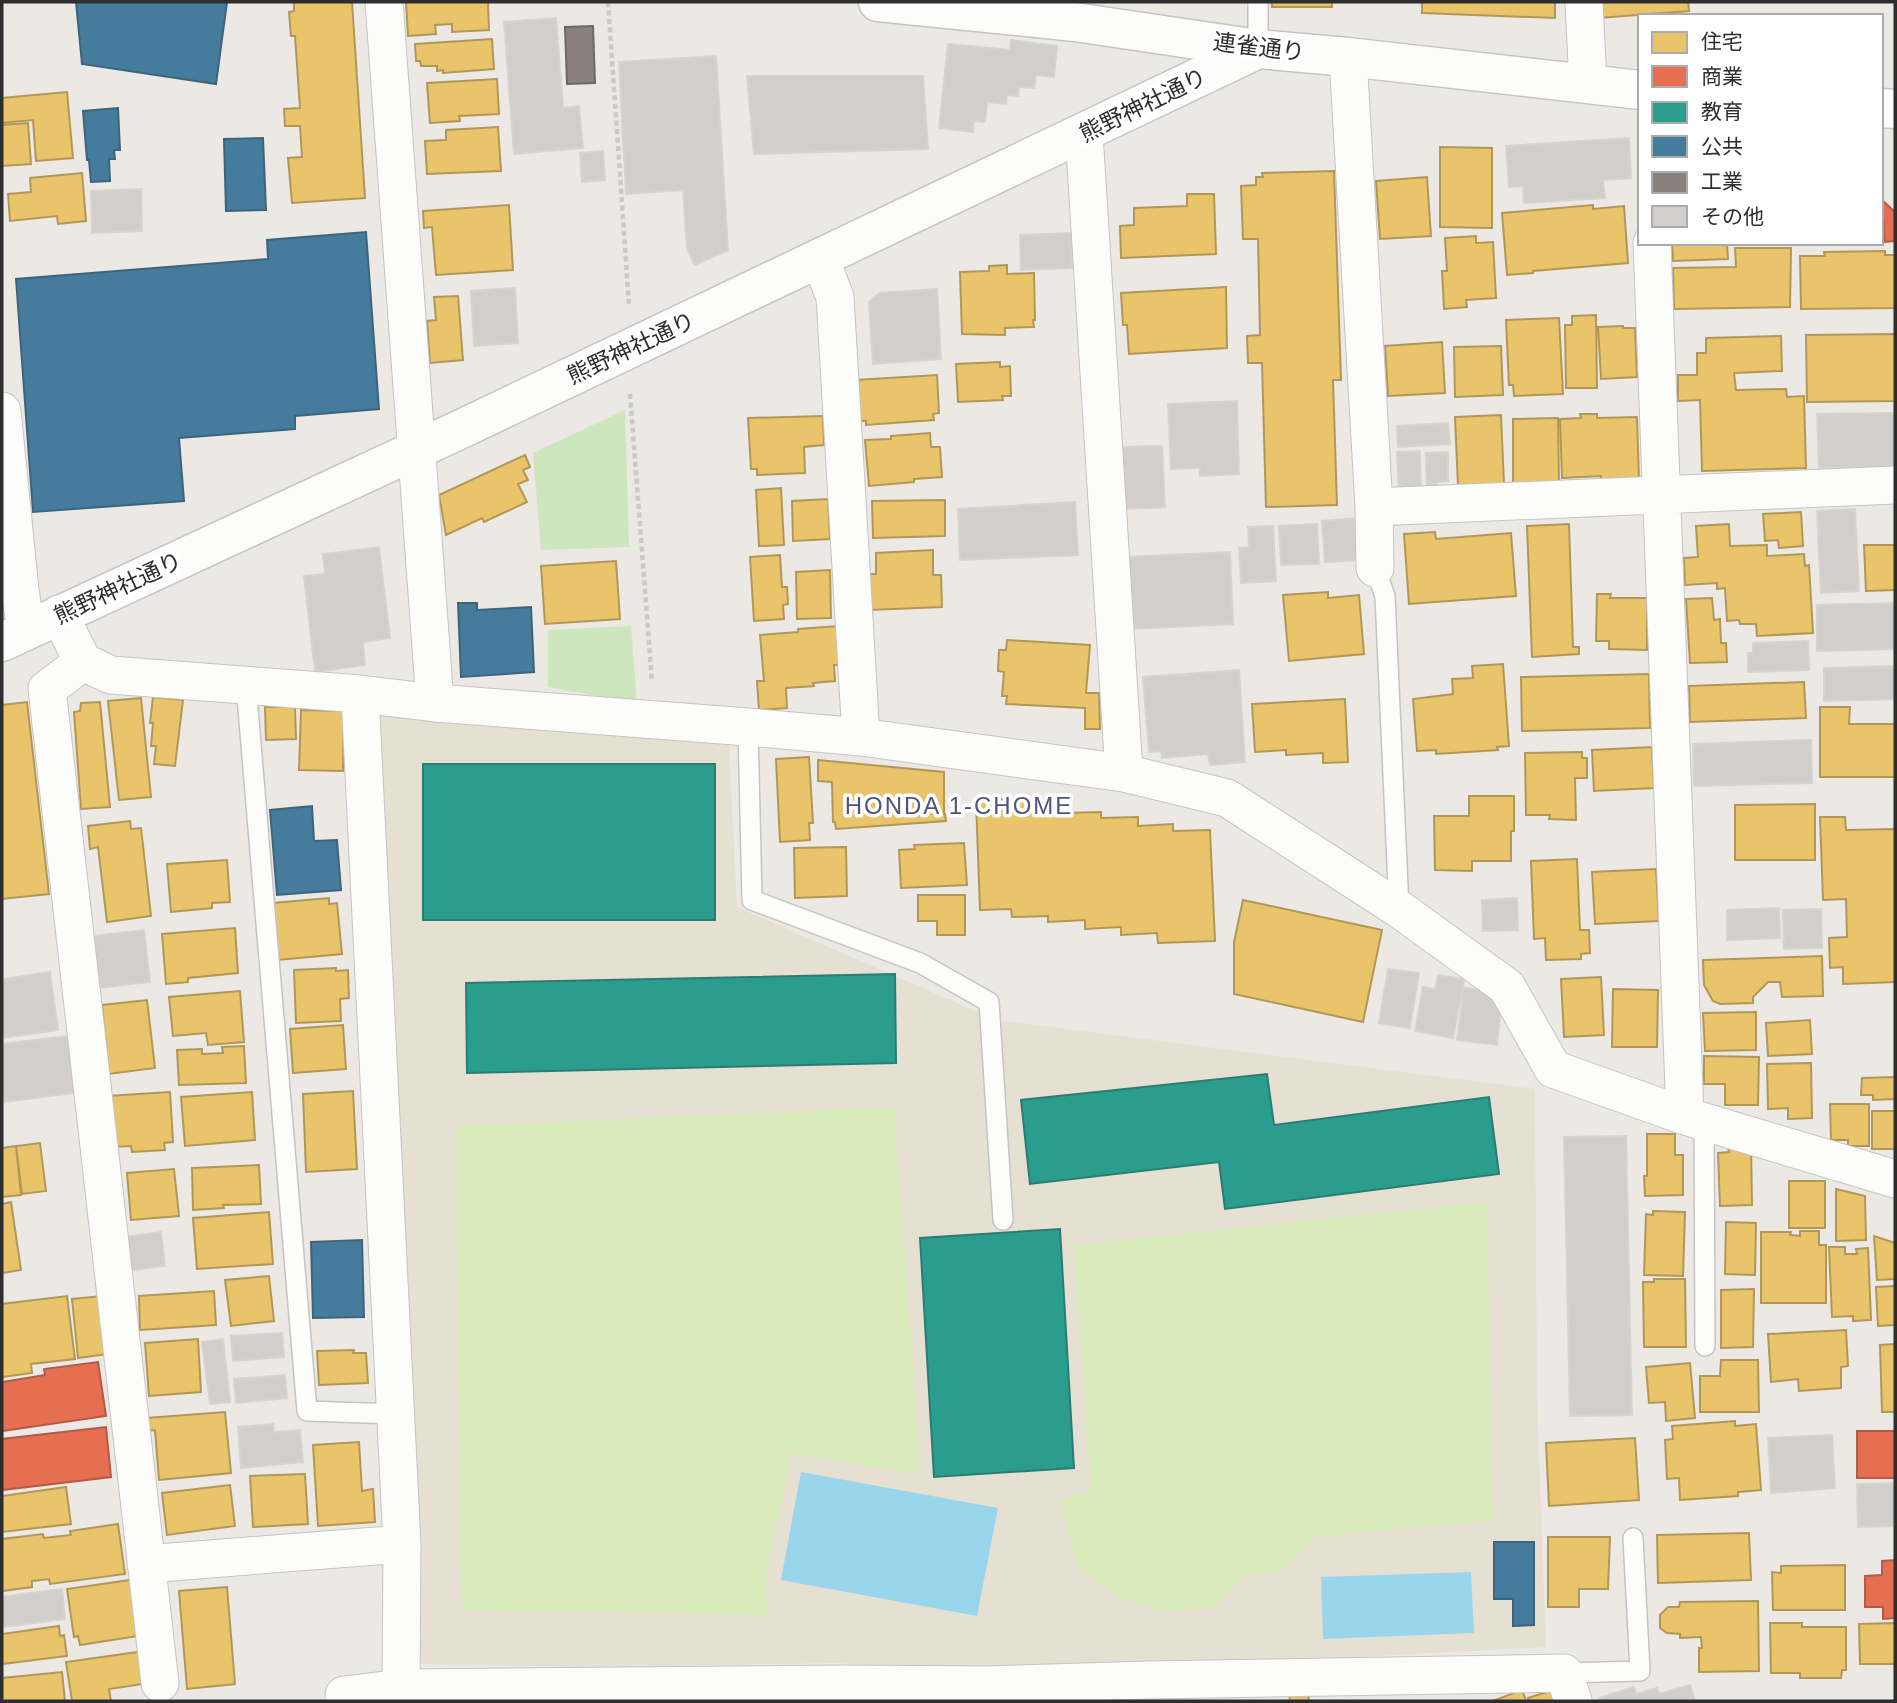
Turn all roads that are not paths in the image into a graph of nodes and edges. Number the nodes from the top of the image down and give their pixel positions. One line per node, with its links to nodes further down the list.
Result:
1 (384, 2): 14 (street)
2 (878, 2): 5 (main road, 連雀通り)
3 (1258, 2): 6 (lane)
4 (1584, 2): 8 (street)
5 (1075, 12): 6 (main road, 連雀通り)
6 (1258, 49): 7 (main road, 連雀通り); 10 (main road, 熊野神社通り)
7 (1348, 57): 8 (main road, 連雀通り); 17 (street)
8 (1588, 84): 9 (main road, 連雀通り)
9 (1638, 90)
10 (1084, 133): 12 (main road, 熊野神社通り); 26 (street)
11 (1652, 245): 16 (street)
12 (820, 259): 14 (main road, 熊野神社通り); 25 (street)
13 (2, 411): 19 (street)
14 (417, 450): 19 (main road, 熊野神社通り); 23 (street)
15 (1895, 485): 16 (street)
16 (1662, 494): 17 (street); 28 (street)
17 (1374, 507): 18 (street)
18 (1375, 568): 27 (lane)
19 (29, 629): 20 (street)
20 (83, 662): 21 (street); 35 (street)
21 (246, 685): 22 (street); 32 (lane)
22 (360, 694): 23 (street); 32 (street)
23 (435, 702): 24 (street)
24 (748, 727): 25 (street); 30 (lane)
25 (861, 737): 26 (street)
26 (1124, 773): 27 (street)
27 (1399, 909): 28 (street)
28 (1694, 1119): 29 (street); 31 (lane)
29 (1895, 1180)
30 (1003, 1220)
31 (1705, 1346)
32 (396, 1414): 34 (street)
33 (1633, 1538): 37 (lane)
34 (402, 1544): 35 (street); 38 (street)
35 (146, 1564): 36 (street)
36 (160, 1683)
37 (1569, 1687): 39 (street)
38 (401, 1688): 39 (street); 40 (street)
39 (844, 1693)
40 (346, 1701)

